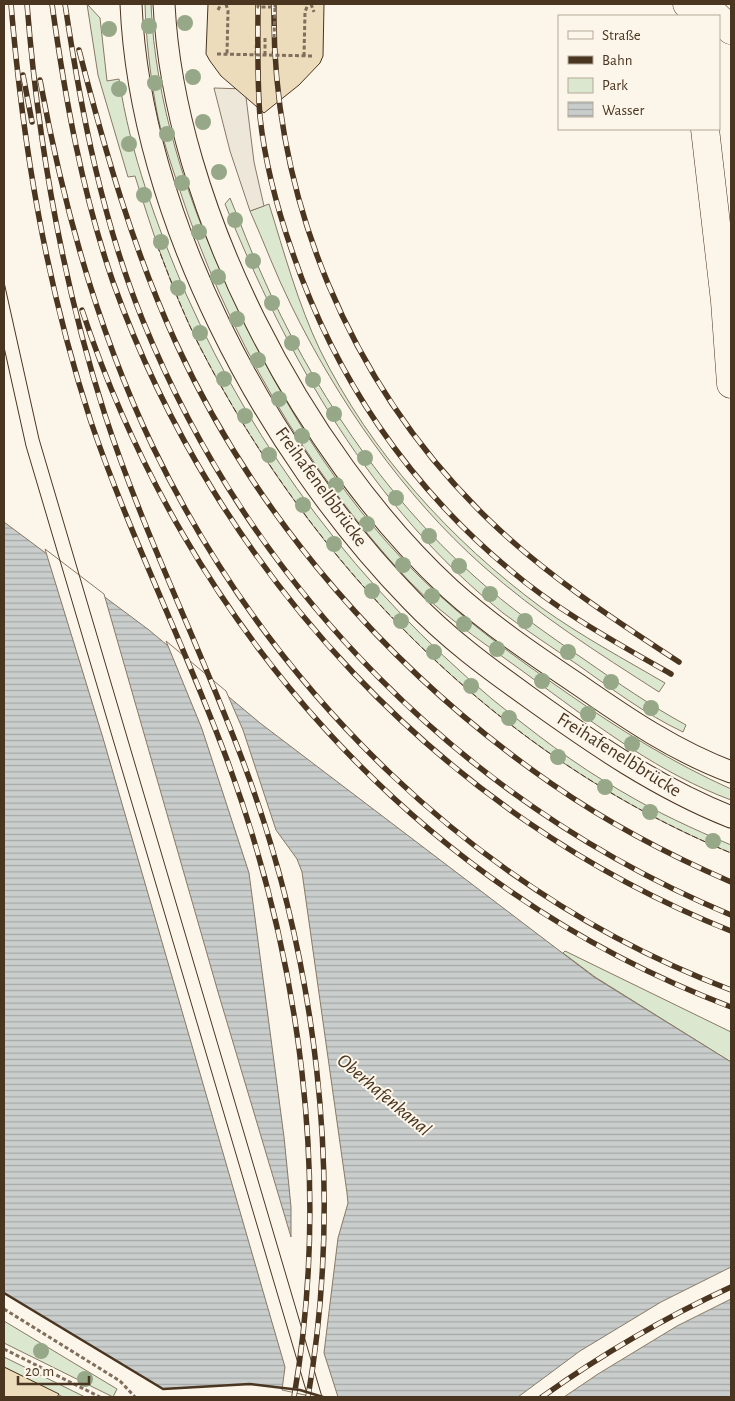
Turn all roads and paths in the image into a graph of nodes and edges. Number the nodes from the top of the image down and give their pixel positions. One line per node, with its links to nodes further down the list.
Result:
1 (131, 4): 27 (street, Freihafenelbbrücke)
2 (164, 4): 25 (street, Freihafenelbbrücke)
3 (221, 4): 9 (path)
4 (226, 4): 16 (path)
5 (310, 4): 10 (path); 20 (path)
6 (687, 4): 11 (main road)
7 (258, 5): 8 (path, bridge); 17 (path)
8 (275, 6): 19 (path, bridge)
9 (218, 10)
10 (314, 12)
11 (715, 15)
12 (720, 20): 13 (main road)
13 (731, 30)
14 (265, 38): 18 (path)
15 (217, 54): 16 (path, bridge)
16 (227, 54): 17 (path, bridge)
17 (256, 55): 18 (path, bridge)
18 (265, 55): 19 (path, bridge)
19 (273, 55): 20 (path, bridge)
20 (304, 56): 21 (path, bridge)
21 (314, 56)
22 (705, 130): 23 (main road)
23 (731, 384)
24 (731, 754): 25 (street, Freihafenelbbrücke)
25 (698, 760): 26 (street, Freihafenelbbrücke)
26 (731, 772)
27 (729, 816)
28 (4, 1309): 31 (path)
29 (4, 1349): 30 (path)
30 (100, 1397)
31 (135, 1397)

